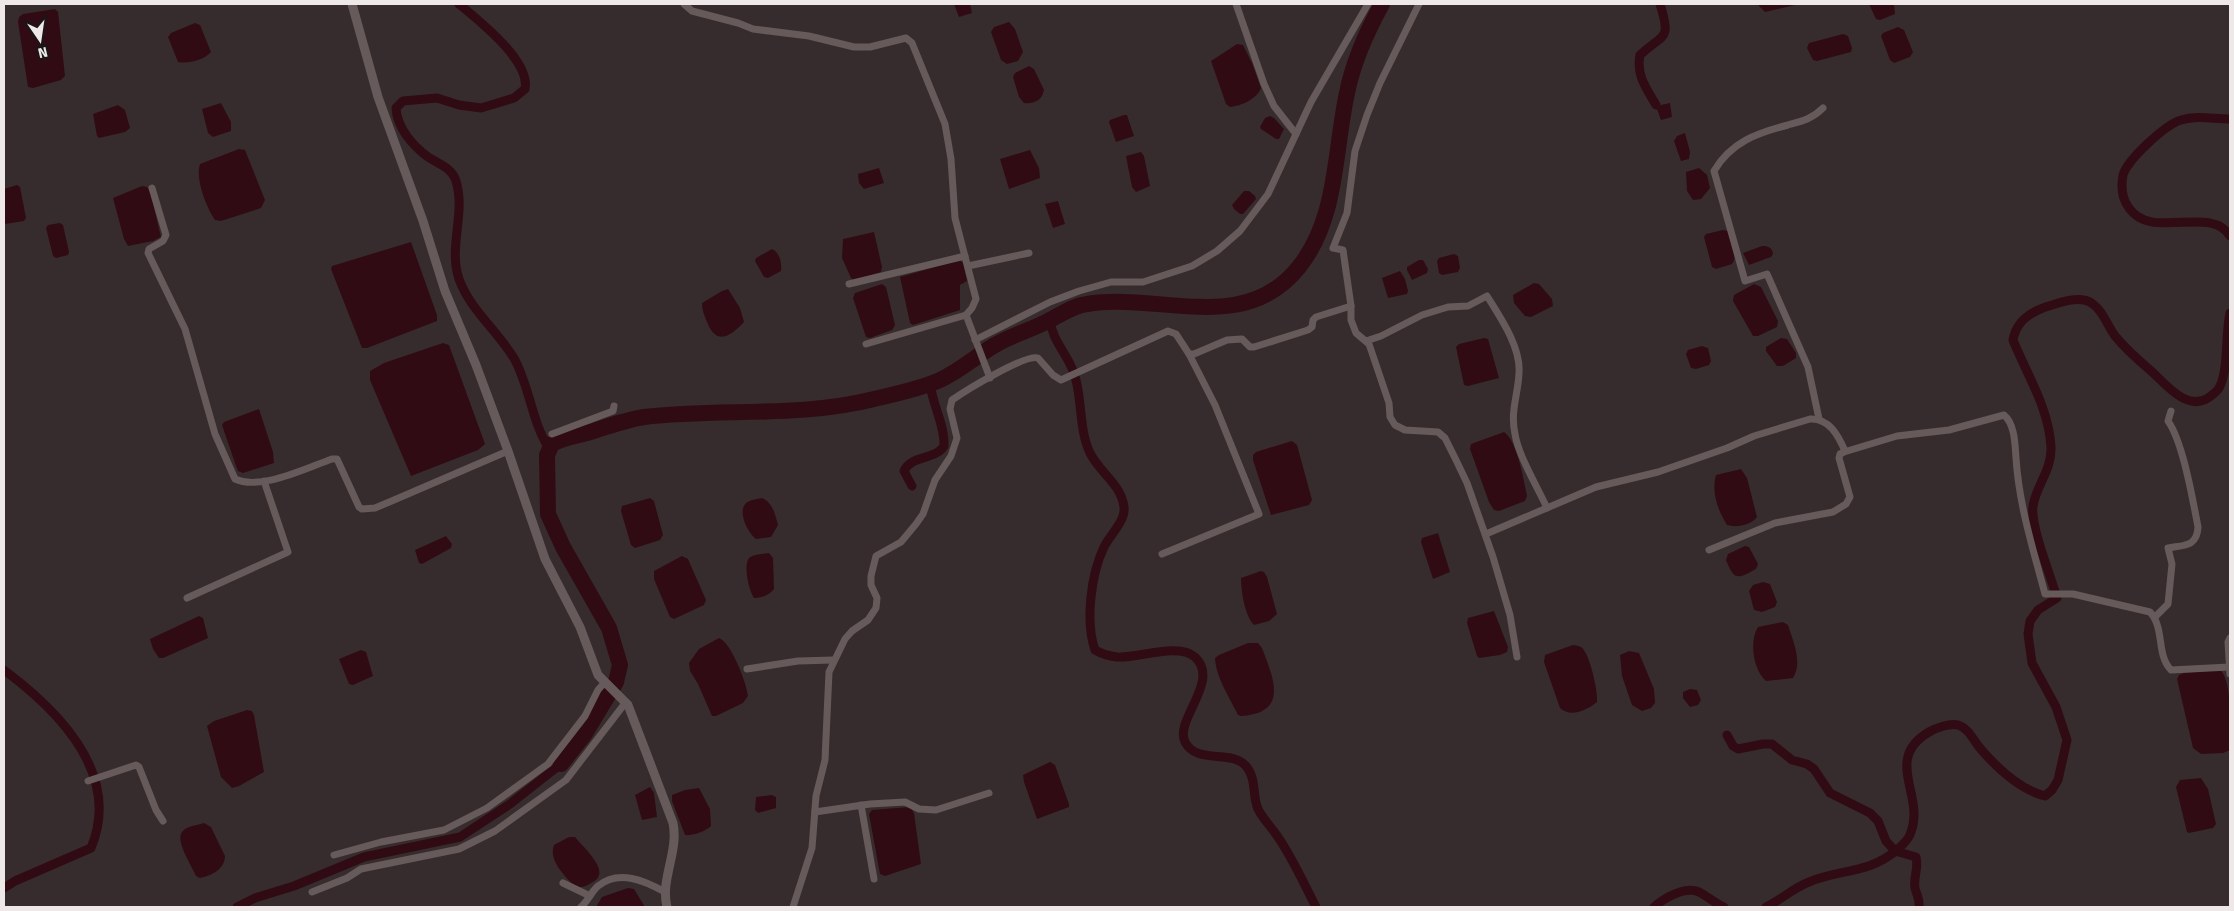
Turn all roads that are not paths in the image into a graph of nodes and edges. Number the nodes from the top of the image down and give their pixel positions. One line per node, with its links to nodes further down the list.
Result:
1 (352, 4): 24 (street)
2 (684, 4): 10 (street)
3 (1236, 4): 7 (street)
4 (1368, 4): 7 (street)
5 (1419, 4): 13 (street)
6 (1823, 108): 22 (street)
7 (1296, 134): 15 (street)
8 (152, 188): 26 (street)
9 (1029, 252): 11 (street)
10 (965, 256): 11 (street); 12 (street)
11 (968, 266): 14 (street)
12 (849, 284)
13 (1351, 306): 16 (street); 18 (street)
14 (966, 314): 15 (street); 17 (street)
15 (975, 340): 19 (street)
16 (1366, 341): 27 (street); 28 (street)
17 (866, 344)
18 (1189, 354): 19 (street); 30 (street)
19 (990, 378): 35 (street)
20 (614, 406): 23 (street)
21 (2171, 411): 32 (street)
22 (1819, 419): 25 (street); 27 (street)
23 (552, 434)
24 (508, 451): 26 (street); 38 (street)
25 (1846, 451): 29 (street); 32 (street)
26 (264, 481): 31 (street)
27 (1547, 508): 28 (street)
28 (1486, 534): 34 (street)
29 (1709, 550)
30 (1162, 554)
31 (187, 598)
32 (2155, 617): 37 (street)
33 (2230, 638): 37 (street)
34 (1517, 657)
35 (833, 660): 36 (street); 43 (street)
36 (747, 669)
37 (2230, 670)
38 (606, 683): 39 (street); 45 (street)
39 (624, 701): 48 (street); 49 (street)
40 (88, 781): 44 (street)
41 (989, 792): 42 (street)
42 (861, 805): 43 (street); 46 (street)
43 (815, 812): 53 (street)
44 (163, 821)
45 (334, 855)
46 (874, 879)
47 (563, 883): 50 (street)
48 (312, 892)
49 (665, 892): 50 (street); 52 (street)
50 (590, 896): 51 (street)
51 (581, 907)
52 (667, 907)
53 (793, 907)

